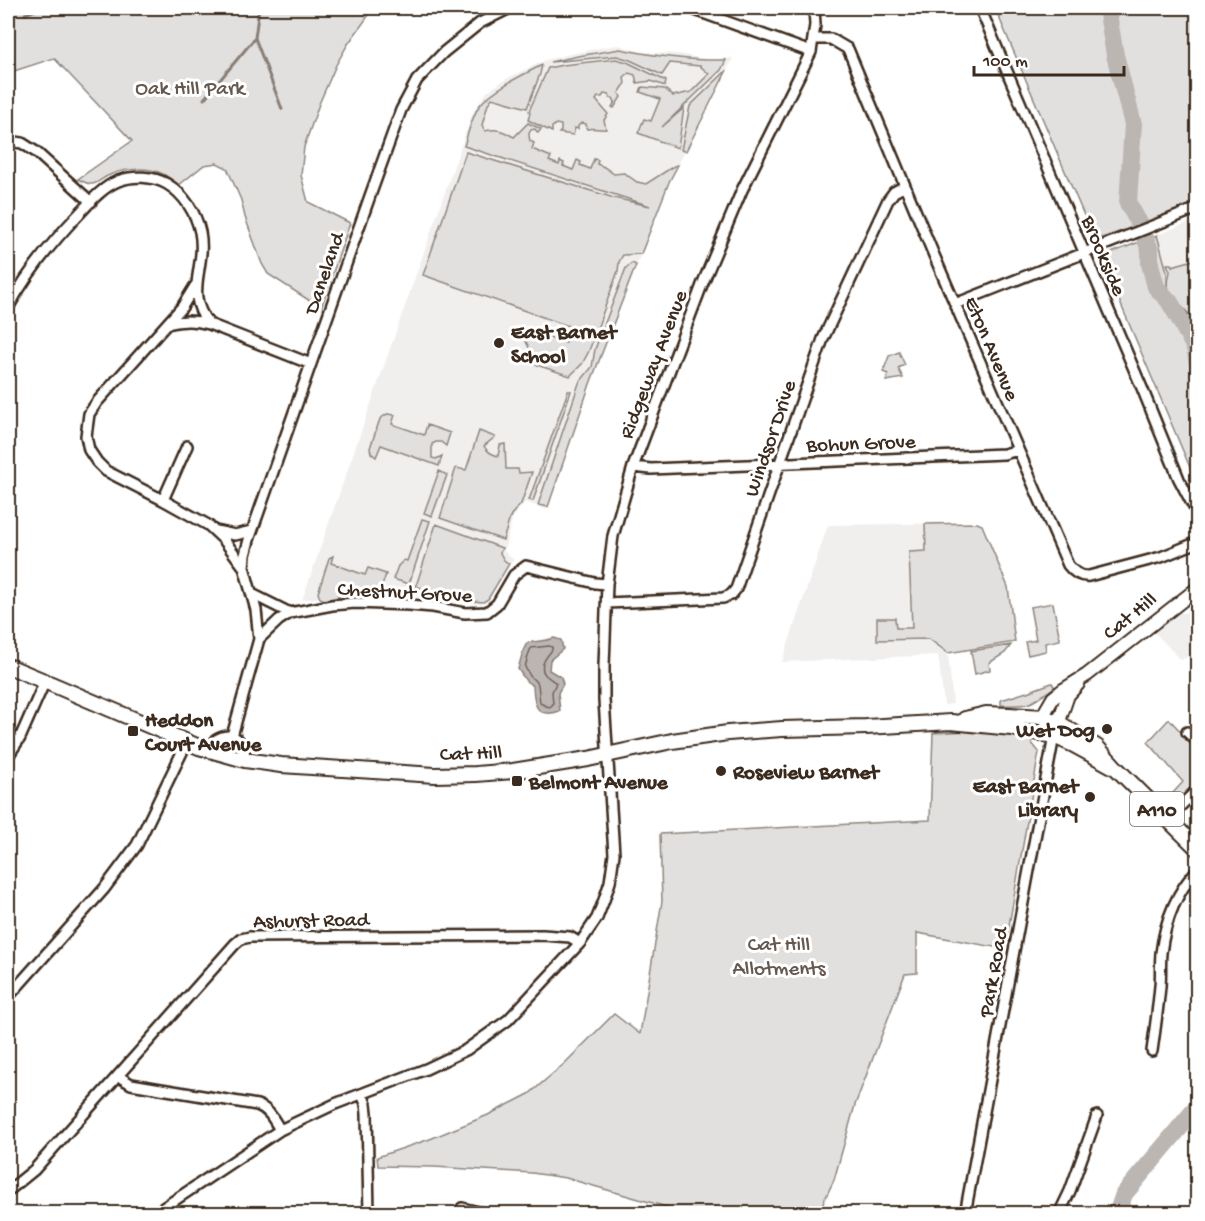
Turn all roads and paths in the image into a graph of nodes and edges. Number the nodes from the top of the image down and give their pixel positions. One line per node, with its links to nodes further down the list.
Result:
1 (510, 8): 17 (street, Daneland)
2 (689, 8): 6 (street)
3 (814, 8): 5 (street, Ridgeway Avenue)
4 (980, 8): 11 (street, Brookside)
5 (813, 39): 6 (street, Ridgeway Avenue); 8 (street, Eton Avenue)
6 (811, 52): 21 (street, Ridgeway Avenue)
7 (8, 141): 9 (street)
8 (905, 186): 13 (street, Eton Avenue); 20 (street, Windsor Drive)
9 (91, 201): 12 (street); 14 (street)
10 (1197, 207): 11 (street)
11 (1084, 254): 13 (street); 23 (street, Brookside)
12 (196, 284): 15 (street); 16 (street)
13 (955, 304): 19 (street, Eton Avenue)
14 (8, 308)
15 (167, 324): 16 (street); 22 (street)
16 (209, 324): 17 (street)
17 (310, 364): 25 (street, Daneland)
18 (187, 446): 22 (street)
19 (1018, 450): 20 (street, Bohun Grove); 26 (street, Eton Avenue)
20 (780, 464): 21 (street, Bohun Grove); 31 (street, Windsor Drive)
21 (633, 467): 28 (street, Ridgeway Avenue)
22 (163, 500): 24 (street)
23 (1197, 515)
24 (215, 531): 25 (street); 27 (street)
25 (252, 531): 27 (street, Daneland)
26 (1197, 542)
27 (244, 567): 30 (street, Daneland)
28 (607, 584): 31 (street, Ridgeway Avenue); 32 (street, Chestnut Grove)
29 (1197, 588): 35 (main road, Cat Hill)
30 (252, 594): 32 (street); 33 (street, Daneland)
31 (607, 603): 45 (street, Ridgeway Avenue)
32 (290, 614): 33 (street, Chestnut Grove)
33 (259, 639): 41 (street, Daneland)
34 (8, 666): 36 (main road, Cat Hill / A110)
35 (1087, 675): 37 (main road, Cat Hill); 39 (main road, Cat Hill)
36 (45, 681): 42 (main road, Cat Hill / A110); 46 (street)
37 (1044, 717): 38 (main road, Cat Hill / A110); 39 (main road, Cat Hill / A110)
38 (951, 722): 39 (main road, Cat Hill / A110); 45 (main road, Cat Hill / A110)
39 (1056, 729): 49 (main road, A110); 60 (street, Park Road)
40 (1187, 732): 43 (street)
41 (232, 736): 44 (street); 47 (street)
42 (187, 742): 44 (main road, Cat Hill / A110); 53 (street)
43 (1197, 742)
44 (211, 751): 47 (main road, Cat Hill / A110)
45 (608, 755): 47 (main road, Cat Hill / A110); 52 (street)
46 (8, 756)
47 (245, 760)
48 (1197, 789): 49 (street)
49 (1167, 819): 50 (main road, A110)
50 (1197, 849)
51 (1197, 869): 54 (street)
52 (580, 943): 55 (street, Ashurst Road); 56 (street)
53 (8, 997)
54 (1152, 1051)
55 (118, 1076): 58 (street); 59 (street, Ashurst Road)
56 (362, 1094): 58 (street); 62 (street)
57 (1097, 1116): 65 (street)
58 (280, 1130): 61 (street)
59 (8, 1191)
60 (968, 1213)
61 (154, 1214)
62 (369, 1214)
63 (461, 1214): 64 (street)
64 (487, 1214)
65 (1059, 1214)

